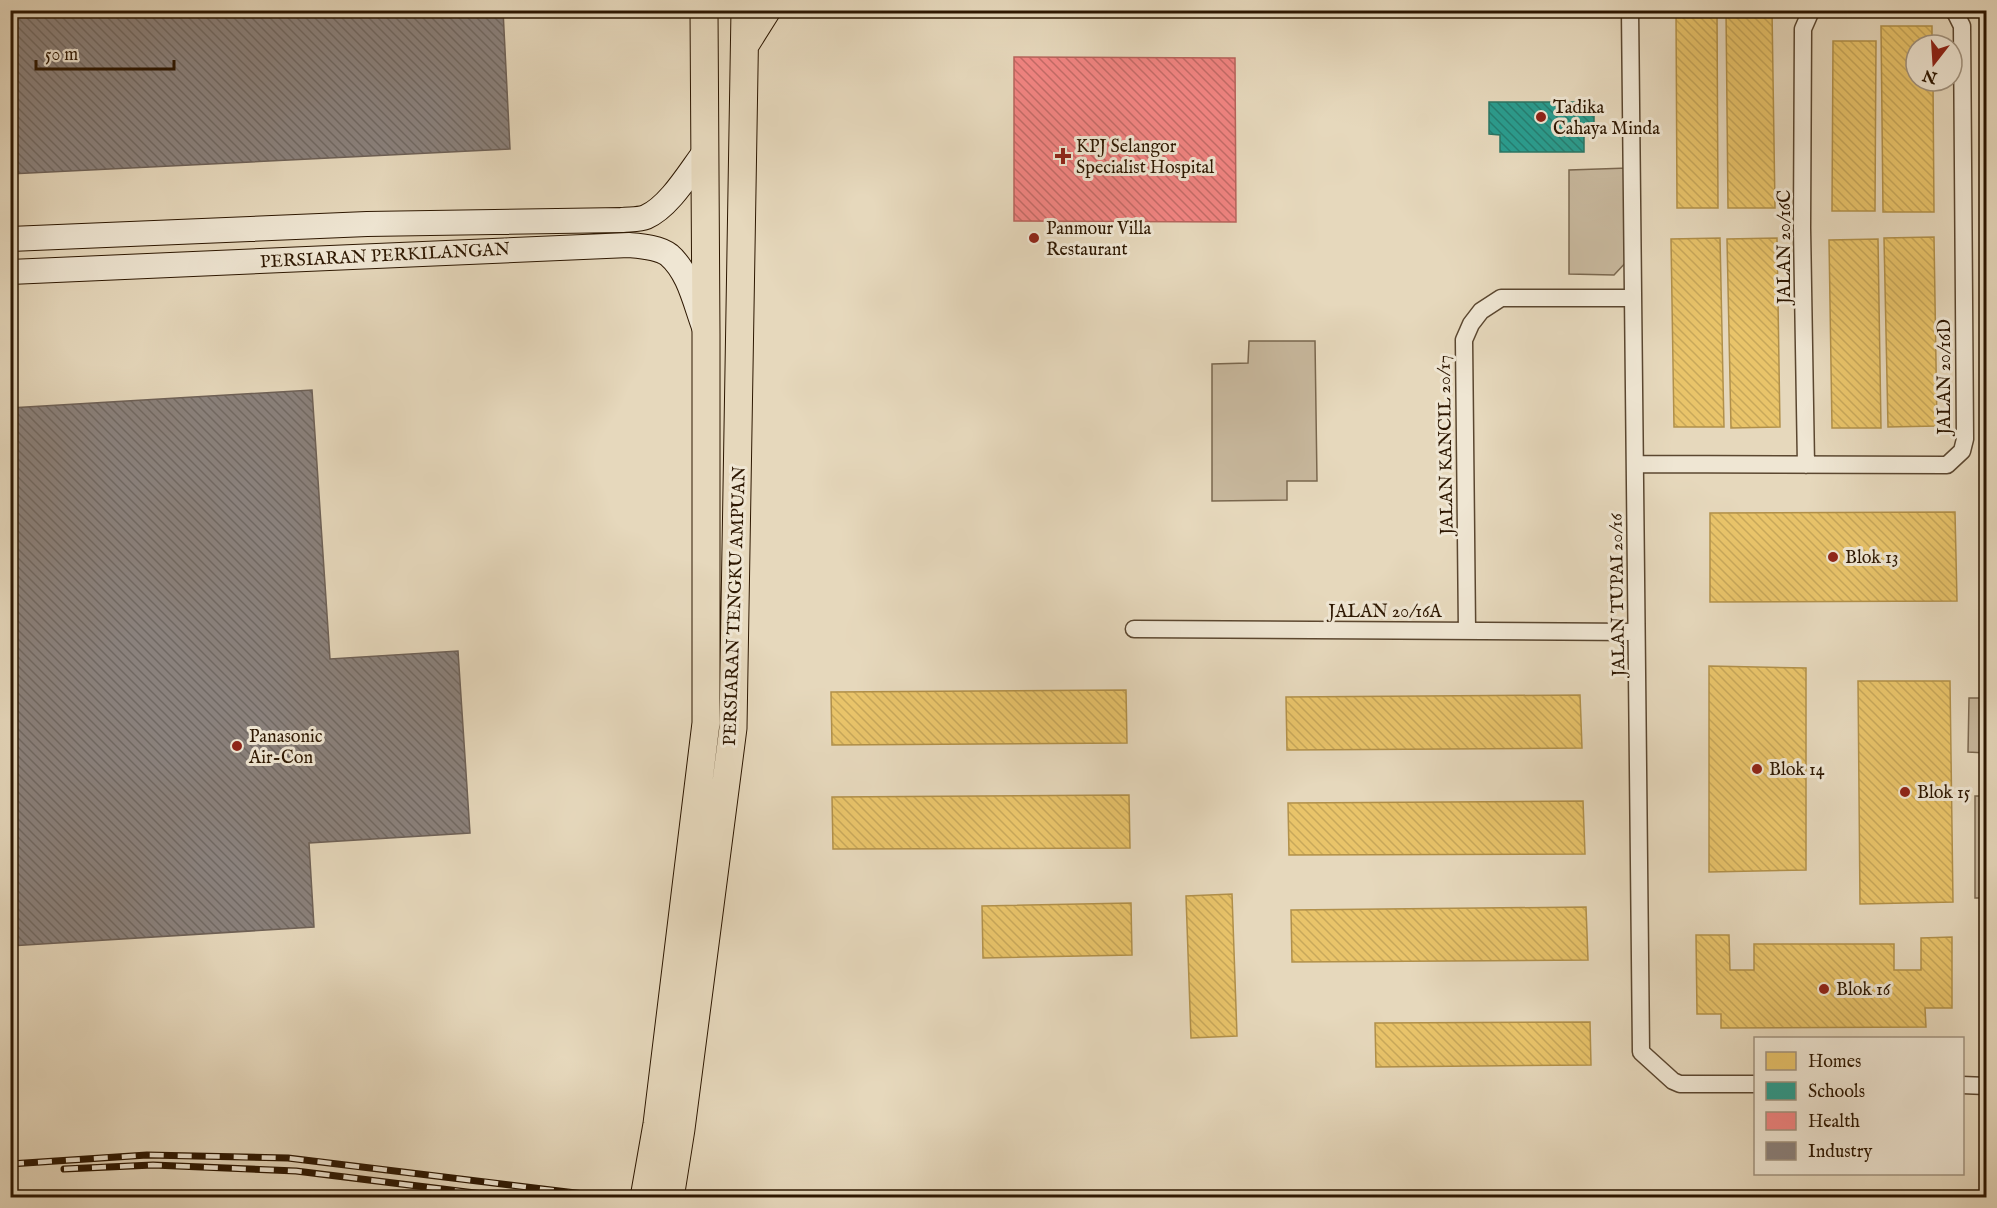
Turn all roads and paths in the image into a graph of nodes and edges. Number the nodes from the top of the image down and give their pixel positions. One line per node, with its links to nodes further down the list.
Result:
1 (704, 10): 8 (main road, PERSIARAN TENGKU AMPUAN)
2 (745, 10): 7 (main road, PERSIARAN TENGKU AMPUAN)
3 (767, 10): 7 (main road)
4 (1630, 10): 11 (street, JALAN TUPAI 20/16)
5 (1813, 10): 14 (street, JALAN 20/16C)
6 (1952, 10): 14 (street, JALAN 20/16D)
7 (745, 45): 21 (main road, PERSIARAN TENGKU AMPUAN)
8 (704, 153): 9 (main road); 12 (main road, PERSIARAN TENGKU AMPUAN)
9 (10, 238)
10 (10, 272): 12 (main road, PERSIARAN PERKILANGAN)
11 (1633, 298): 13 (street, JALAN TUPAI 20/16); 16 (street, JALAN KANCIL 20/17)
12 (706, 335): 21 (main road, PERSIARAN TENGKU AMPUAN)
13 (1635, 464): 14 (street, JALAN 20/16D); 17 (street, JALAN TUPAI 20/16)
14 (1806, 465)
15 (1134, 629): 16 (street, JALAN 20/16A)
16 (1467, 631): 17 (street, JALAN 20/16A)
17 (1636, 632): 18 (street, JALAN TUPAI 20/16)
18 (1754, 1084)
19 (1964, 1085): 20 (street)
20 (1986, 1086)
21 (669, 1126): 22 (main road, PERSIARAN TENGKU AMPUAN); 23 (main road, PERSIARAN TENGKU AMPUAN)
22 (644, 1197)
23 (670, 1197)

